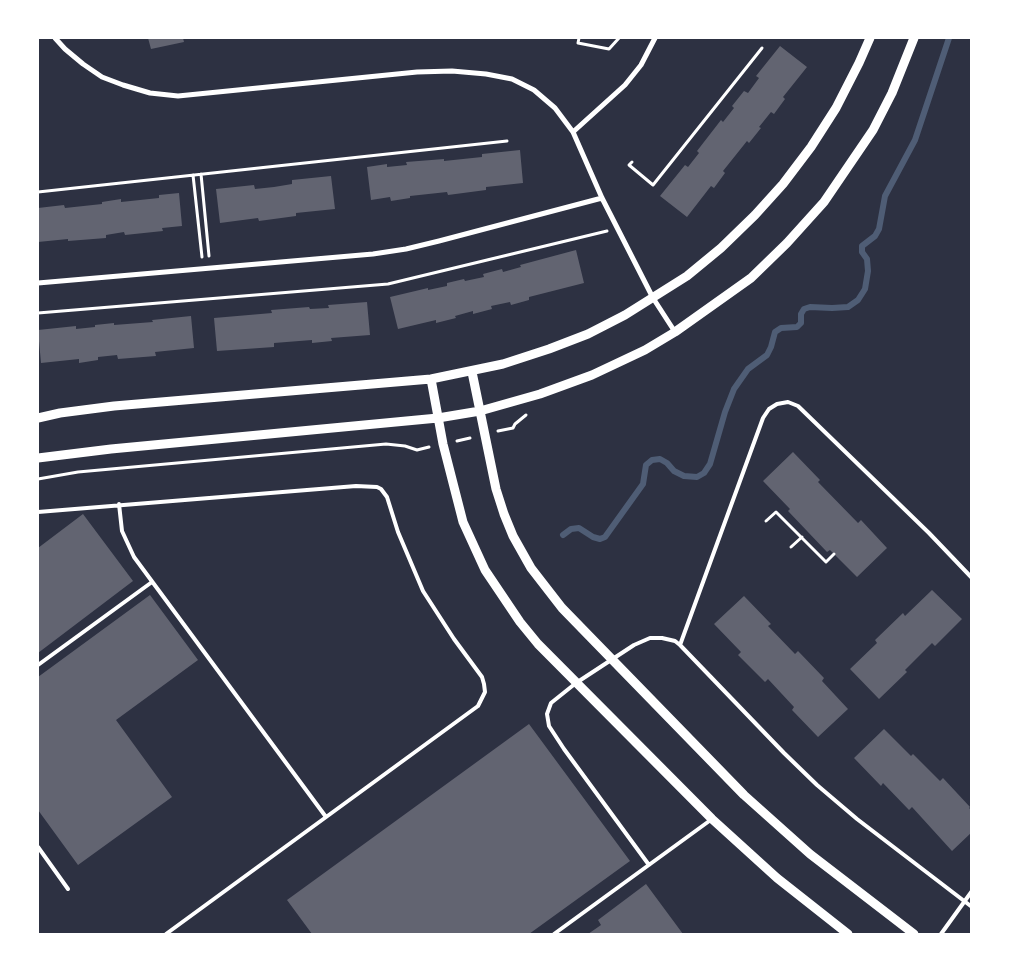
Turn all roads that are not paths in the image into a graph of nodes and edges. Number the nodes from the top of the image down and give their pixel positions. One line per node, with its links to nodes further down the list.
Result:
1 (55, 38): 5 (street)
2 (655, 38): 5 (street)
3 (870, 38): 8 (street)
4 (914, 38): 9 (street)
5 (572, 132): 6 (street)
6 (602, 198): 7 (street); 8 (street)
7 (38, 283)
8 (653, 298): 9 (street); 10 (street)
9 (676, 332): 12 (street)
10 (472, 372): 11 (street); 12 (street)
11 (431, 378): 13 (street); 14 (street)
12 (480, 411): 14 (street); 21 (street)
13 (38, 418)
14 (438, 418): 15 (street); 23 (street)
15 (38, 458)
16 (119, 504): 17 (lane); 19 (lane); 24 (lane)
17 (38, 512)
18 (972, 578): 20 (lane)
19 (152, 582): 22 (lane); 24 (lane)
20 (680, 645): 21 (lane); 30 (lane)
21 (612, 659): 23 (lane); 35 (street)
22 (38, 666)
23 (576, 683): 25 (street); 27 (lane)
24 (326, 817): 32 (lane)
25 (712, 819): 27 (lane); 34 (street)
26 (38, 847): 28 (lane)
27 (649, 865): 33 (lane)
28 (68, 889)
29 (972, 892): 30 (lane)
30 (964, 902): 31 (lane); 36 (lane)
31 (972, 907)
32 (166, 934)
33 (554, 934)
34 (848, 934)
35 (914, 934)
36 (941, 934)

